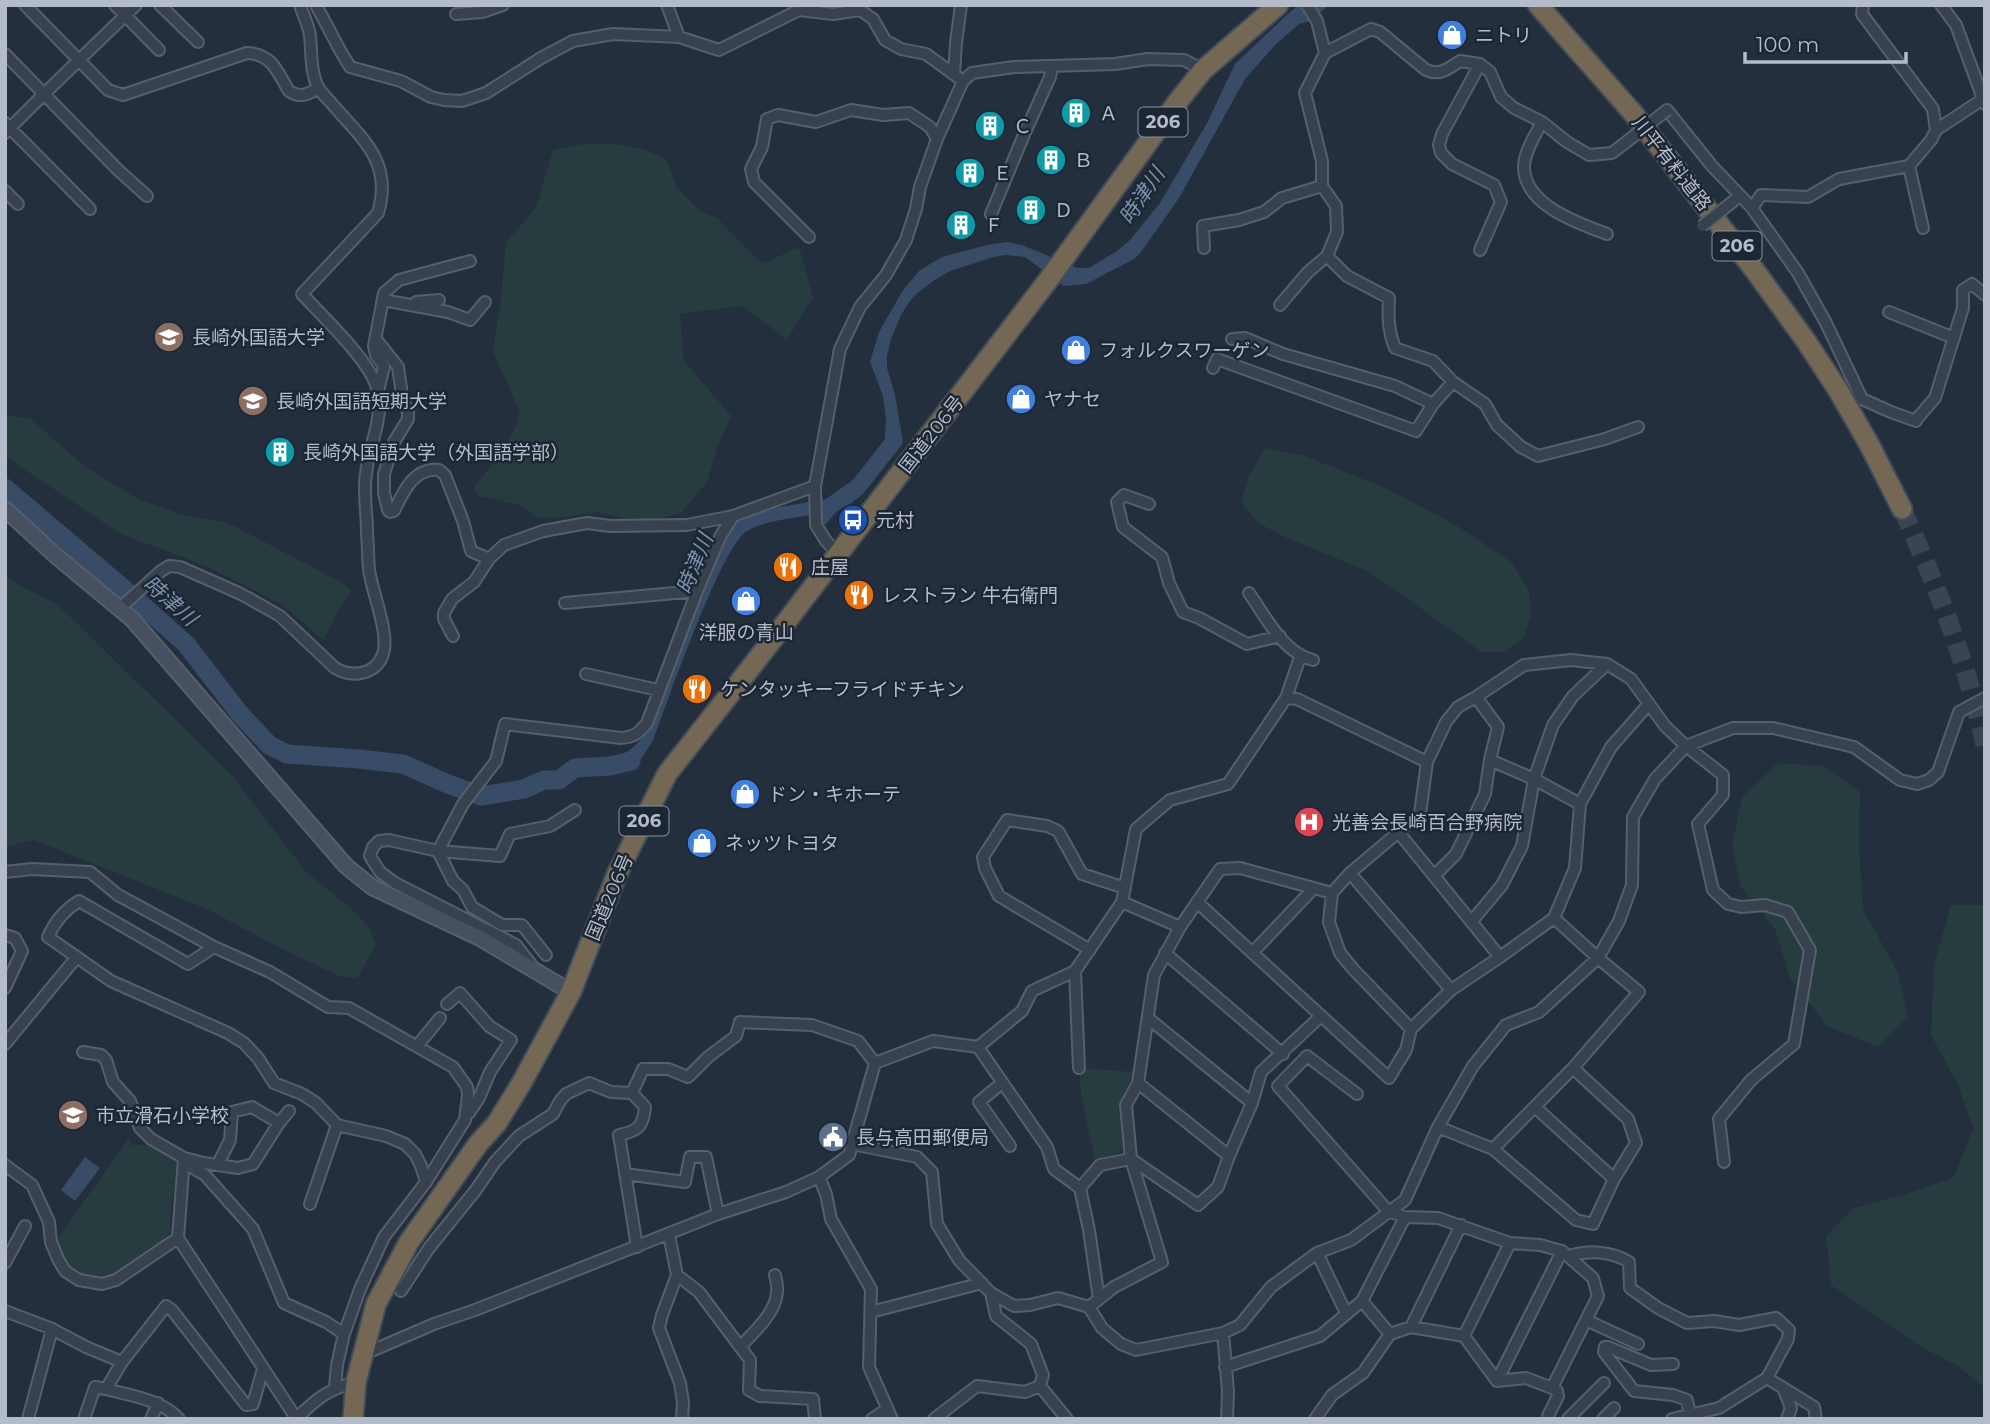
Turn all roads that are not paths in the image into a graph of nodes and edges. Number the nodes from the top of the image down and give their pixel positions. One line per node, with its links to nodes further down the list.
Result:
1 (24, 5): 19 (street)
2 (43, 5): 19 (street)
3 (116, 5): 20 (street)
4 (135, 5): 20 (street)
5 (160, 5): 22 (street)
6 (300, 5): 31 (street)
7 (316, 5): 21 (street)
8 (503, 5): 18 (street)
9 (961, 5): 30 (street)
10 (1278, 5): 29 (highway, 206)
11 (1307, 5): 24 (street)
12 (1538, 5): 13 (highway, 川平有料道路 / 206)
13 (1548, 5)
14 (1863, 5): 36 (street)
15 (1941, 5): 33 (street)
16 (670, 7): 21 (street)
17 (858, 8): 21 (street); 30 (street)
18 (456, 14)
19 (34, 15): 26 (street)
20 (125, 15): 23 (street); 26 (street)
21 (679, 37)
22 (198, 42)
23 (159, 50)
24 (1325, 53): 27 (street); 39 (street)
25 (5, 54): 32 (street)
26 (80, 60): 31 (street); 32 (street)
27 (1480, 64): 34 (street); 52 (street)
28 (1052, 67): 29 (street); 30 (street); 46 (street)
29 (1203, 70): 74 (highway, 国道206号 / 206)
30 (959, 77): 37 (street)
31 (318, 88): 67 (street)
32 (44, 94): 35 (street); 41 (street)
33 (1984, 101): 36 (street)
34 (1542, 122): 44 (street, bridge); 49 (street)
35 (7, 128): 45 (street)
36 (1936, 130): 38 (street)
37 (937, 139): 50 (street); 70 (street)
38 (1909, 166): 44 (street); 48 (street)
39 (1322, 186): 51 (street); 53 (street)
40 (5, 191): 43 (street)
41 (146, 196)
42 (1736, 199): 47 (street, bridge)
43 (19, 204)
44 (1752, 208): 62 (street)
45 (90, 209)
46 (991, 214)
47 (1702, 226)
48 (1923, 228)
49 (1607, 234)
50 (809, 237)
51 (1204, 248)
52 (1480, 250)
53 (1327, 256): 60 (street); 66 (street)
54 (470, 261): 56 (street)
55 (1985, 295): 62 (street)
56 (383, 300): 59 (street); 63 (street)
57 (439, 300): 59 (street)
58 (485, 302): 59 (street)
59 (407, 305)
60 (1280, 305)
61 (1889, 312): 62 (street)
62 (1954, 338)
63 (376, 339): 67 (street); 75 (street)
64 (1232, 339): 68 (street)
65 (1213, 368): 68 (street)
66 (1453, 383): 68 (street); 69 (street)
67 (378, 391): 79 (street)
68 (1433, 404)
69 (1638, 427)
70 (816, 486): 73 (street); 74 (street)
71 (1149, 504): 81 (street)
72 (5, 509): 79 (street)
73 (733, 516): 75 (street); 76 (street)
74 (838, 554): 123 (highway, 国道206号 / 206)
75 (489, 559): 80 (street)
76 (697, 592): 78 (street); 86 (street)
77 (1249, 593): 81 (street)
78 (565, 603)
79 (119, 609): 120 (street)
80 (453, 636)
81 (1280, 636): 82 (street)
82 (1300, 657): 83 (street); 88 (street)
83 (1313, 660)
84 (1607, 664): 87 (street); 90 (street); 94 (street)
85 (586, 674): 86 (street)
86 (658, 690): 98 (street)
87 (1476, 697): 92 (street); 93 (street)
88 (1286, 698): 93 (street); 102 (street)
89 (1985, 698): 91 (street)
90 (1648, 705): 91 (street); 95 (street)
91 (1686, 746): 118 (street); 154 (street)
92 (1490, 760): 94 (street); 101 (street)
93 (1427, 762): 97 (street)
94 (1534, 779): 95 (street); 108 (street)
95 (1580, 804): 107 (street)
96 (575, 810): 98 (street)
97 (1399, 833): 100 (street); 101 (street)
98 (438, 851): 115 (street); 120 (street)
99 (5, 872): 111 (street)
100 (1349, 873): 104 (street); 122 (street)
101 (1434, 876): 108 (street)
102 (1125, 888): 105 (street); 112 (street)
103 (1314, 888): 104 (street); 106 (street); 114 (street)
104 (1332, 893): 128 (street)
105 (1122, 902): 109 (street); 112 (street)
106 (1197, 902): 109 (street); 114 (street)
107 (1553, 918): 116 (street); 118 (street)
108 (1472, 921): 116 (street)
109 (1180, 927): 113 (street)
110 (5, 935): 121 (street)
111 (214, 947): 117 (street); 130 (street)
112 (1090, 950): 119 (street)
113 (1165, 953): 127 (street); 133 (street)
114 (1252, 953): 125 (street)
115 (546, 955)
116 (1500, 957): 122 (street)
117 (76, 958): 129 (street); 146 (street)
118 (1598, 958): 136 (street); 147 (street)
119 (1075, 971): 131 (street); 135 (street)
120 (538, 972): 123 (street)
121 (5, 988)
122 (1451, 990): 128 (street)
123 (571, 992): 195 (highway, 国道206号 / 206)
124 (447, 1004): 144 (street)
125 (1321, 1016): 128 (street); 133 (street)
126 (440, 1017): 130 (street)
127 (1148, 1018): 138 (street); 141 (street)
128 (1411, 1030)
129 (5, 1044)
130 (417, 1046): 144 (street)
131 (978, 1047): 134 (street); 137 (street)
132 (83, 1052): 152 (street)
133 (1283, 1054): 141 (street)
134 (876, 1063): 139 (street); 148 (street)
135 (1079, 1068)
136 (1573, 1068): 142 (street); 159 (street)
137 (1002, 1083): 149 (street); 161 (street)
138 (1138, 1083): 151 (street); 153 (street)
139 (632, 1093): 157 (street); 178 (street)
140 (1357, 1094): 163 (street)
141 (1252, 1103): 151 (street)
142 (1535, 1107): 150 (street); 159 (street)
143 (289, 1111): 145 (street)
144 (465, 1120): 160 (street)
145 (279, 1123): 155 (street); 155 (street)
146 (337, 1125): 160 (street); 162 (street)
147 (1438, 1127): 150 (street); 163 (street)
148 (852, 1144): 158 (street); 177 (street)
149 (1010, 1146)
150 (1493, 1149): 159 (street)
151 (1229, 1156): 153 (street)
152 (184, 1158): 155 (street); 169 (street); 190 (street)
153 (1132, 1159): 161 (street); 180 (street)
154 (1724, 1162)
155 (218, 1164)
156 (5, 1165): 169 (street)
157 (625, 1174): 164 (street); 171 (street)
158 (819, 1177): 164 (street); 184 (street)
159 (1614, 1179)
160 (426, 1182): 190 (street)
161 (1080, 1188): 180 (street)
162 (310, 1204)
163 (1388, 1211): 165 (street); 173 (street)
164 (719, 1214): 168 (street)
165 (1405, 1216): 166 (street); 181 (street)
166 (1461, 1225): 170 (street); 187 (street)
167 (25, 1226): 174 (street)
168 (669, 1235): 171 (street); 175 (street)
169 (178, 1238): 199 (street)
170 (1510, 1243): 172 (street); 192 (street)
171 (637, 1247): 195 (street)
172 (1565, 1253): 186 (street); 200 (street); 201 (street)
173 (1317, 1254): 185 (street); 189 (street)
174 (5, 1263)
175 (677, 1275): 194 (street); 219 (street)
176 (775, 1275): 194 (street)
177 (982, 1283): 179 (street); 184 (street)
178 (401, 1291)
179 (991, 1293): 182 (street); 204 (street)
180 (1099, 1299): 182 (street)
181 (1362, 1301): 185 (street); 191 (street)
182 (1089, 1307): 189 (street)
183 (5, 1311): 188 (street)
184 (871, 1311): 211 (street)
185 (1346, 1314): 198 (street)
186 (1586, 1320): 193 (street); 206 (street)
187 (1411, 1327): 191 (street); 192 (street)
188 (52, 1329): 196 (street); 214 (street)
189 (1223, 1333): 198 (street)
190 (344, 1334): 205 (street)
191 (1390, 1334): 225 (street)
192 (1464, 1336): 201 (street)
193 (1638, 1344)
194 (740, 1347): 220 (street)
195 (362, 1355): 202 (highway, 国道206号 / 206)
196 (122, 1362): 199 (street); 208 (street)
197 (1673, 1364): 212 (street)
198 (1225, 1367): 224 (street)
199 (263, 1369): 213 (street)
200 (1767, 1378): 207 (street); 212 (street)
201 (1497, 1381): 206 (street)
202 (356, 1382): 205 (street); 218 (highway, 国道206号 / 206)
203 (1604, 1383): 227 (street)
204 (1040, 1386): 222 (street); 223 (street)
205 (335, 1387): 213 (street)
206 (1552, 1388): 226 (street)
207 (1783, 1388): 230 (street); 231 (street)
208 (106, 1389): 209 (street); 215 (street)
209 (158, 1403): 216 (street); 217 (street)
210 (1614, 1408): 228 (street)
211 (889, 1414): 221 (street)
212 (1690, 1415): 229 (street)
213 (296, 1418)
214 (28, 1419)
215 (84, 1419)
216 (150, 1419)
217 (178, 1419)
218 (353, 1419)
219 (682, 1419)
220 (815, 1419)
221 (872, 1419)
222 (934, 1419)
223 (1067, 1419)
224 (1227, 1419)
225 (1315, 1419)
226 (1549, 1419)
227 (1568, 1419)
228 (1602, 1419)
229 (1672, 1419)
230 (1787, 1419)
231 (1816, 1419)

